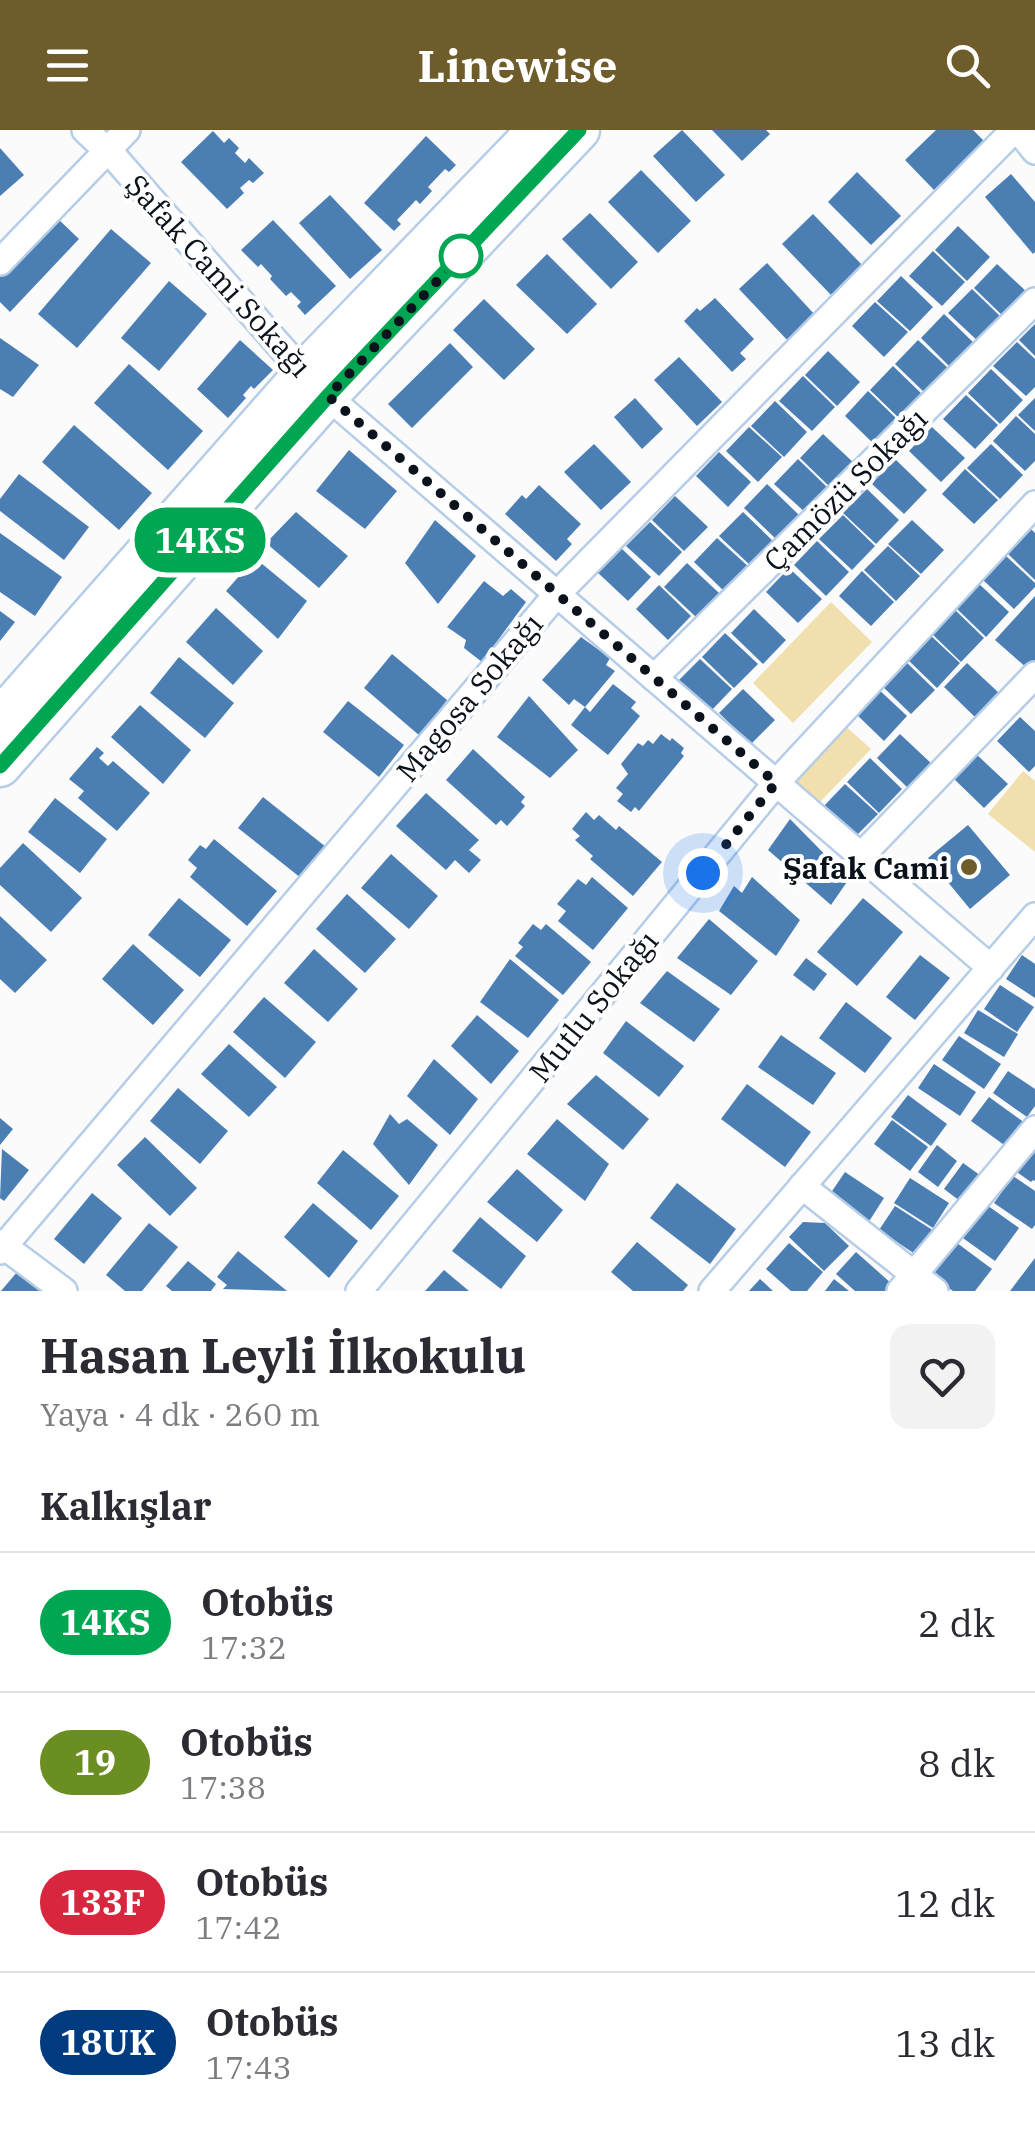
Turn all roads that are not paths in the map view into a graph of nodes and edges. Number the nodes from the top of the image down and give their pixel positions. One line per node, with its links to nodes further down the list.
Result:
1 (85, 130): 6 (street, Şafak Cami Sokağı)
2 (127, 130): 6 (street)
3 (538, 130): 10 (main road)
4 (580, 130): 10 (main road)
5 (1016, 130): 7 (street); 12 (street, Magosa Sokağı)
6 (107, 150): 8 (street); 10 (street, Şafak Cami Sokağı)
7 (1035, 152)
8 (0, 262)
9 (1035, 301): 14 (street, Çamözü Sokağı)
10 (316, 385): 12 (street, Şafak Cami Sokağı); 15 (main road); 16 (main road)
11 (1035, 504): 17 (street, Mutlu Sokağı)
12 (557, 594): 14 (street, Şafak Cami Sokağı); 23 (street, Magosa Sokağı)
13 (1035, 675): 18 (street)
14 (654, 678): 17 (street, Şafak Cami Sokağı)
15 (0, 719)
16 (0, 766)
17 (776, 783): 18 (street, Şafak Cami Sokağı); 26 (street, Mutlu Sokağı)
18 (861, 856): 20 (street, Şafak Cami Sokağı)
19 (1035, 916): 20 (street)
20 (990, 968): 22 (street)
21 (1035, 1129): 24 (street)
22 (802, 1186): 24 (street); 27 (street)
23 (1, 1247): 25 (street)
24 (907, 1282): 28 (street)
25 (64, 1291)
26 (359, 1291)
27 (712, 1291)
28 (935, 1291)

